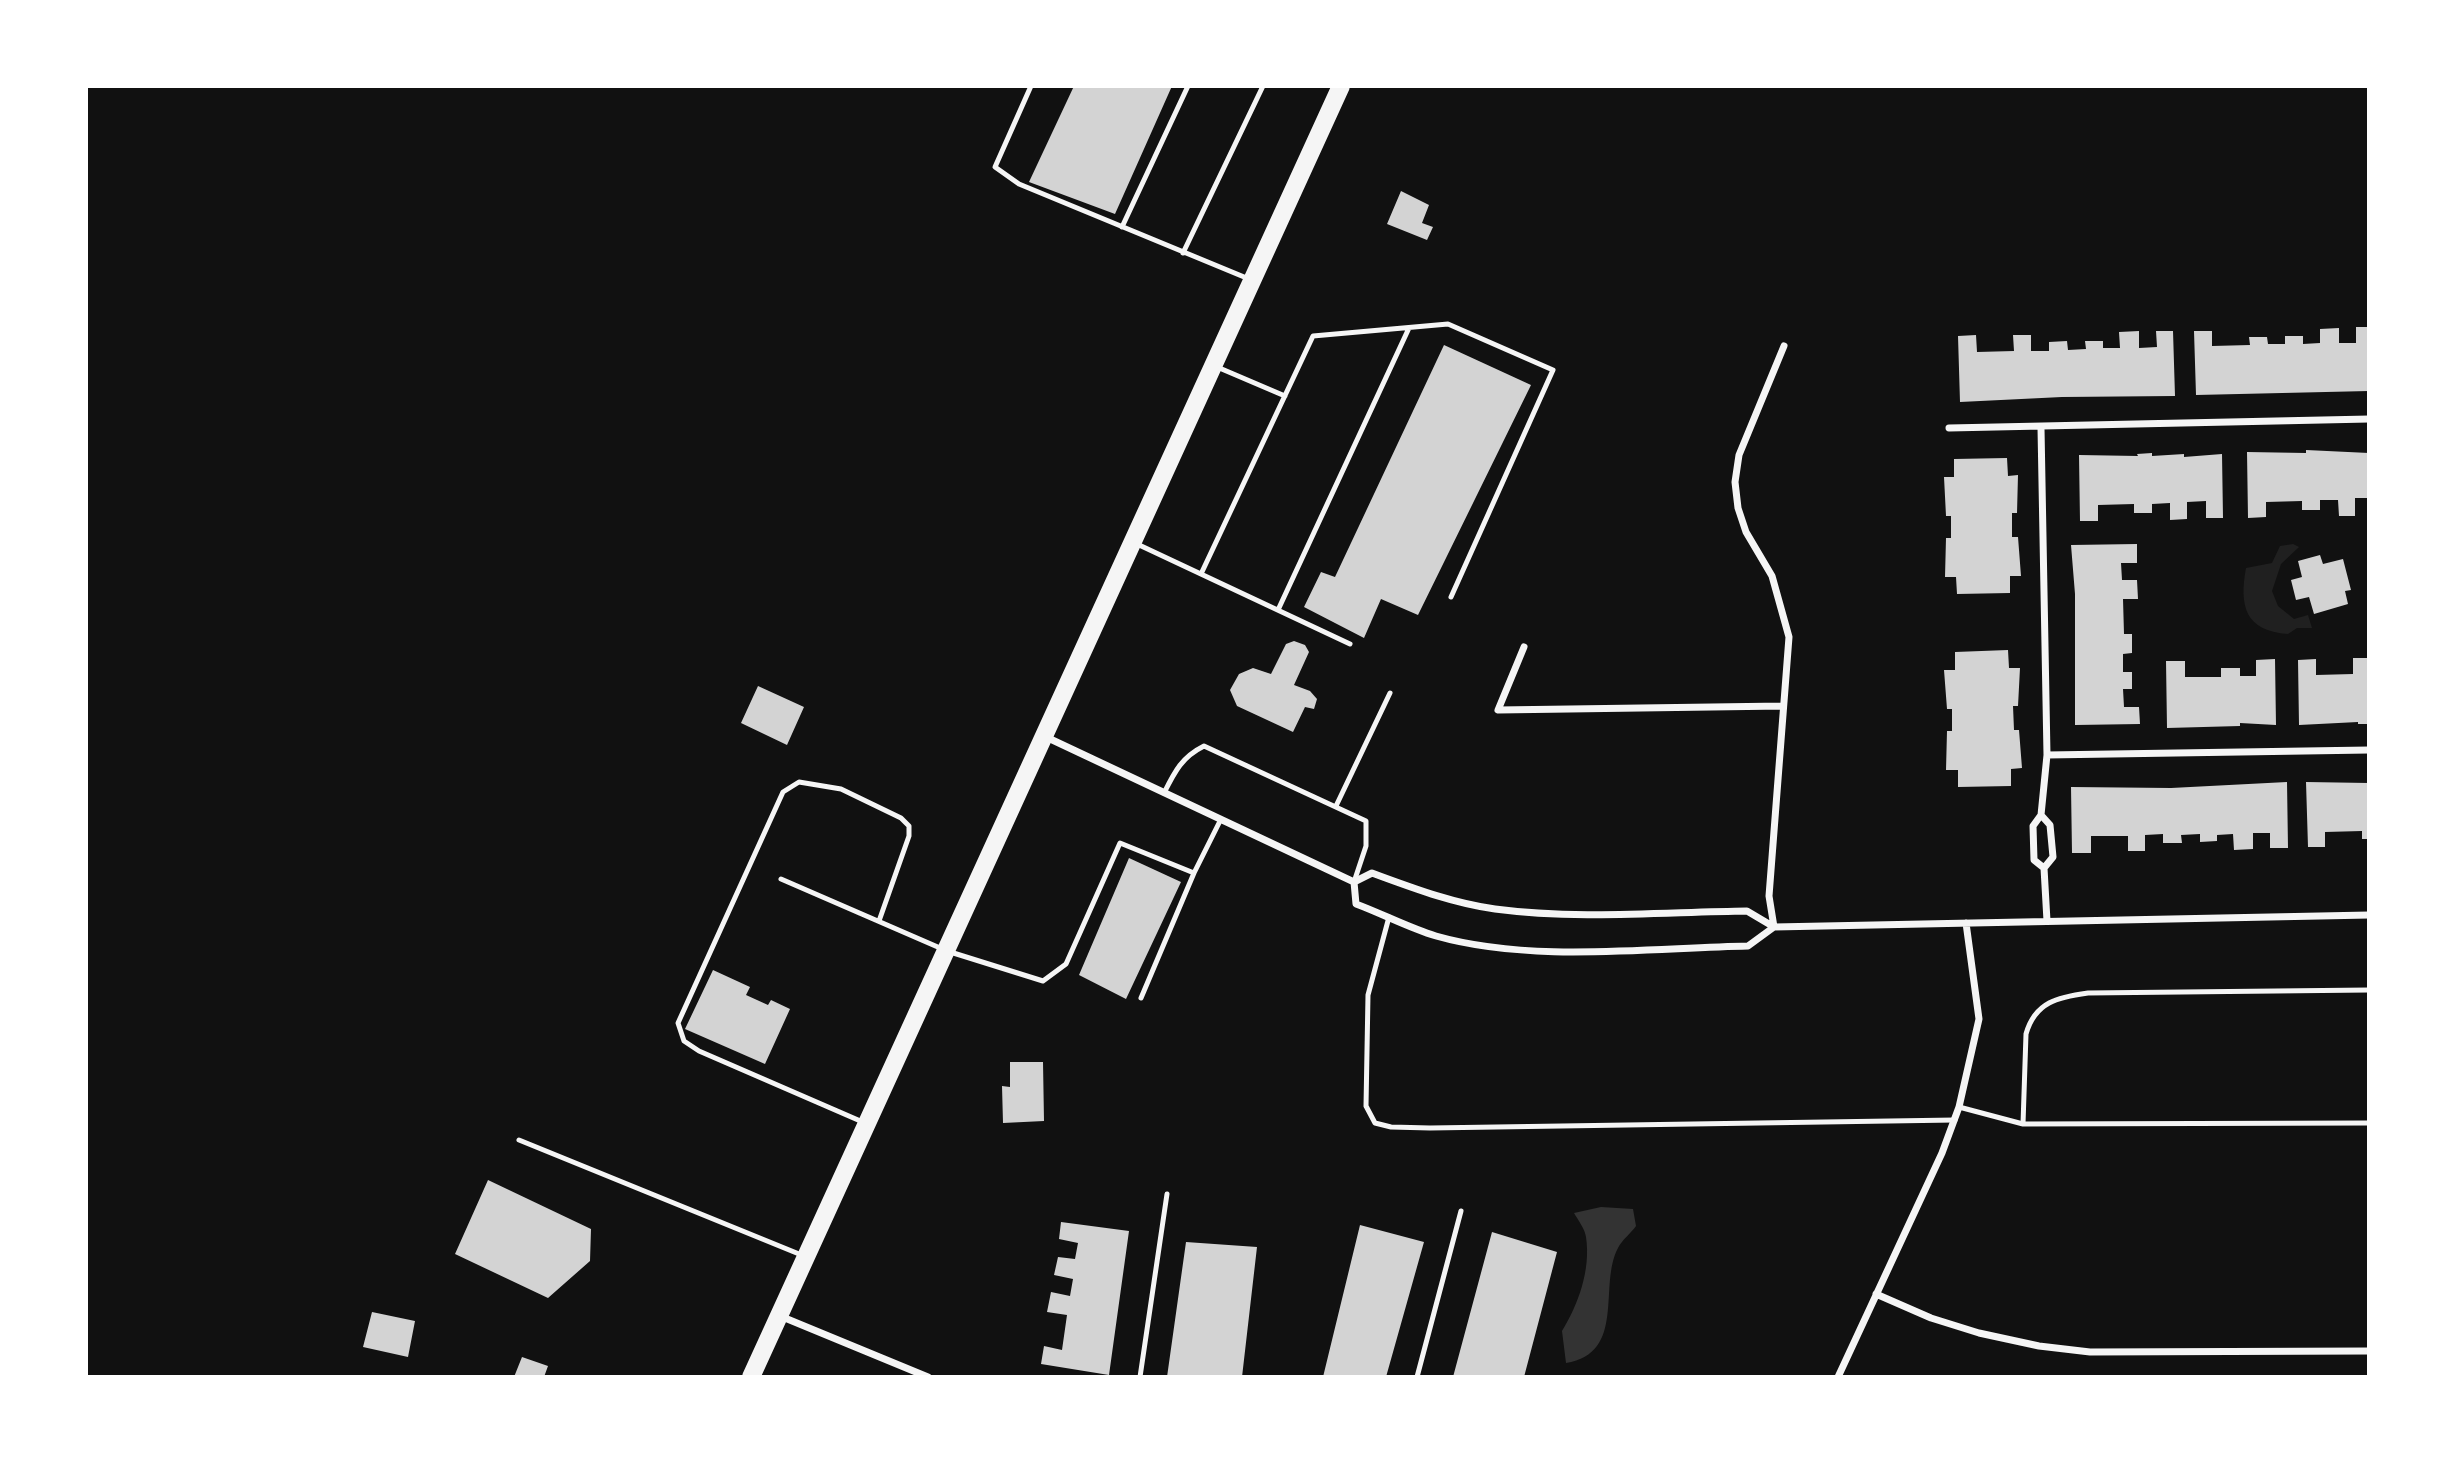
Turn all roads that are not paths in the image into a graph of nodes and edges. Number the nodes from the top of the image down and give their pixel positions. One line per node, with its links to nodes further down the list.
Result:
1 (1031, 86): 5 (lane)
2 (1188, 86): 5 (lane)
3 (1263, 86): 6 (lane)
4 (1341, 86): 7 (main road)
5 (1122, 227): 6 (lane)
6 (1183, 253): 7 (lane)
7 (1251, 280): 10 (main road)
8 (1409, 328): 11 (lane); 17 (lane); 18 (lane)
9 (1784, 346): 22 (street)
10 (1214, 366): 11 (lane); 15 (main road)
11 (1285, 396): 16 (lane)
12 (2369, 419): 14 (street)
13 (1949, 428): 14 (street)
14 (2041, 428): 25 (street)
15 (1134, 542): 16 (lane); 23 (main road)
16 (1201, 574): 18 (lane)
17 (1451, 597)
18 (1278, 610): 19 (lane)
19 (1350, 644)
20 (1524, 647): 22 (street)
21 (1390, 693): 27 (lane)
22 (1783, 706): 39 (street)
23 (1045, 737): 26 (street); 40 (main road)
24 (2369, 750): 25 (street)
25 (2047, 755): 28 (street)
26 (1164, 793): 27 (lane); 29 (street)
27 (1336, 806): 33 (lane)
28 (2041, 815): 30 (street); 30 (street)
29 (1221, 819): 31 (lane); 33 (street)
30 (2044, 868): 37 (street)
31 (1194, 873): 40 (lane); 42 (lane)
32 (782, 879): 36 (lane)
33 (1354, 882): 35 (street); 39 (street)
34 (2369, 915): 37 (street)
35 (1389, 917): 39 (street); 44 (lane)
36 (879, 921): 40 (lane); 46 (lane)
37 (2047, 921): 38 (street)
38 (1966, 923): 39 (street); 43 (street)
39 (1774, 927)
40 (947, 951): 46 (main road)
41 (2369, 990): 47 (lane)
42 (1140, 998)
43 (1959, 1107): 44 (street); 47 (lane)
44 (1955, 1120): 52 (street)
45 (2369, 1123): 47 (lane)
46 (868, 1124): 51 (main road)
47 (2023, 1124)
48 (519, 1140): 51 (lane)
49 (1167, 1194): 57 (lane)
50 (1461, 1211): 58 (lane)
51 (807, 1257): 53 (main road)
52 (1875, 1294): 54 (street); 59 (street)
53 (780, 1316): 55 (main road); 56 (street)
54 (2369, 1350)
55 (751, 1377)
56 (928, 1377)
57 (1140, 1377)
58 (1417, 1377)
59 (1838, 1377)

